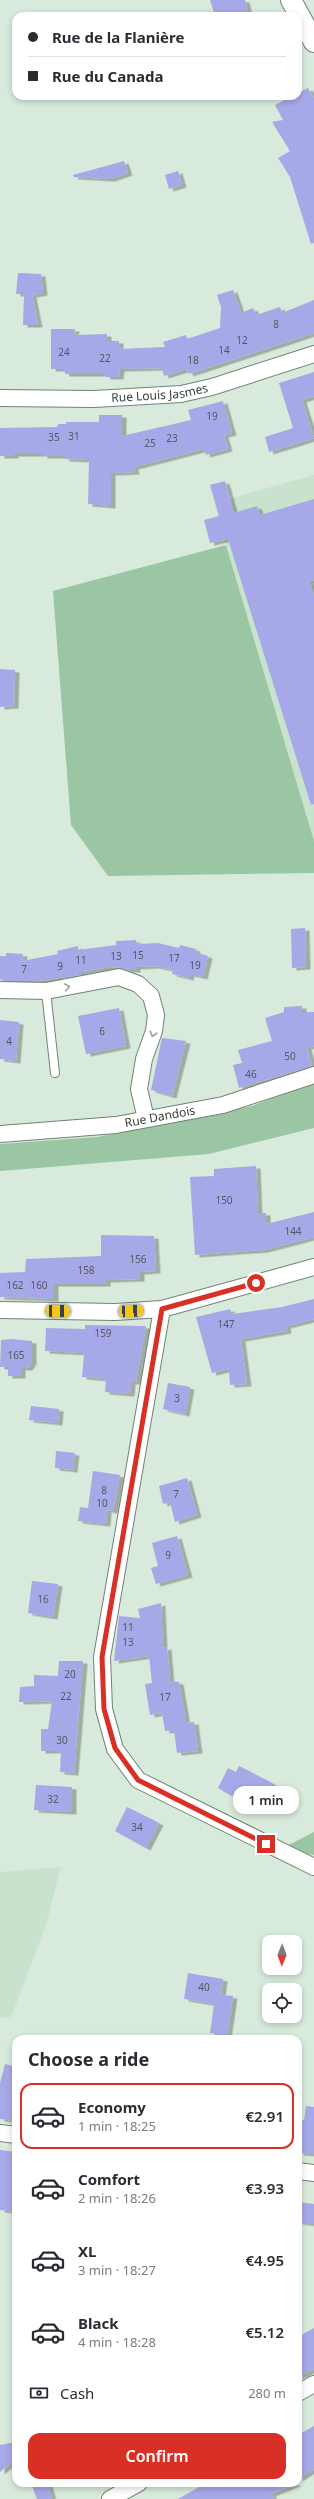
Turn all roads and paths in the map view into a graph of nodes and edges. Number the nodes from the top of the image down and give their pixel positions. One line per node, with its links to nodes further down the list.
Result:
1 (291, 0): 2 (street)
2 (298, 12)
3 (302, 20): 4 (street)
4 (314, 42)
5 (314, 354): 6 (street, Rue Louis Jasmes)
6 (0, 398)
7 (0, 990): 8 (street)
8 (46, 991): 9 (lane); 11 (street, one-way to 11)
9 (55, 1073)
10 (314, 1075): 11 (street, Rue Dandois)
11 (146, 1119): 12 (street, Rue Dandois)
12 (0, 1134)
13 (314, 1267): 14 (street)
14 (162, 1309): 15 (street); 16 (street)
15 (0, 1310)
16 (314, 1867)
17 (0, 2133): 18 (street)
18 (12, 2134)
19 (302, 2172): 20 (street)
20 (314, 2173)
21 (314, 2384): 22 (street)
22 (302, 2391)
23 (132, 2487): 24 (street)
24 (110, 2499)

